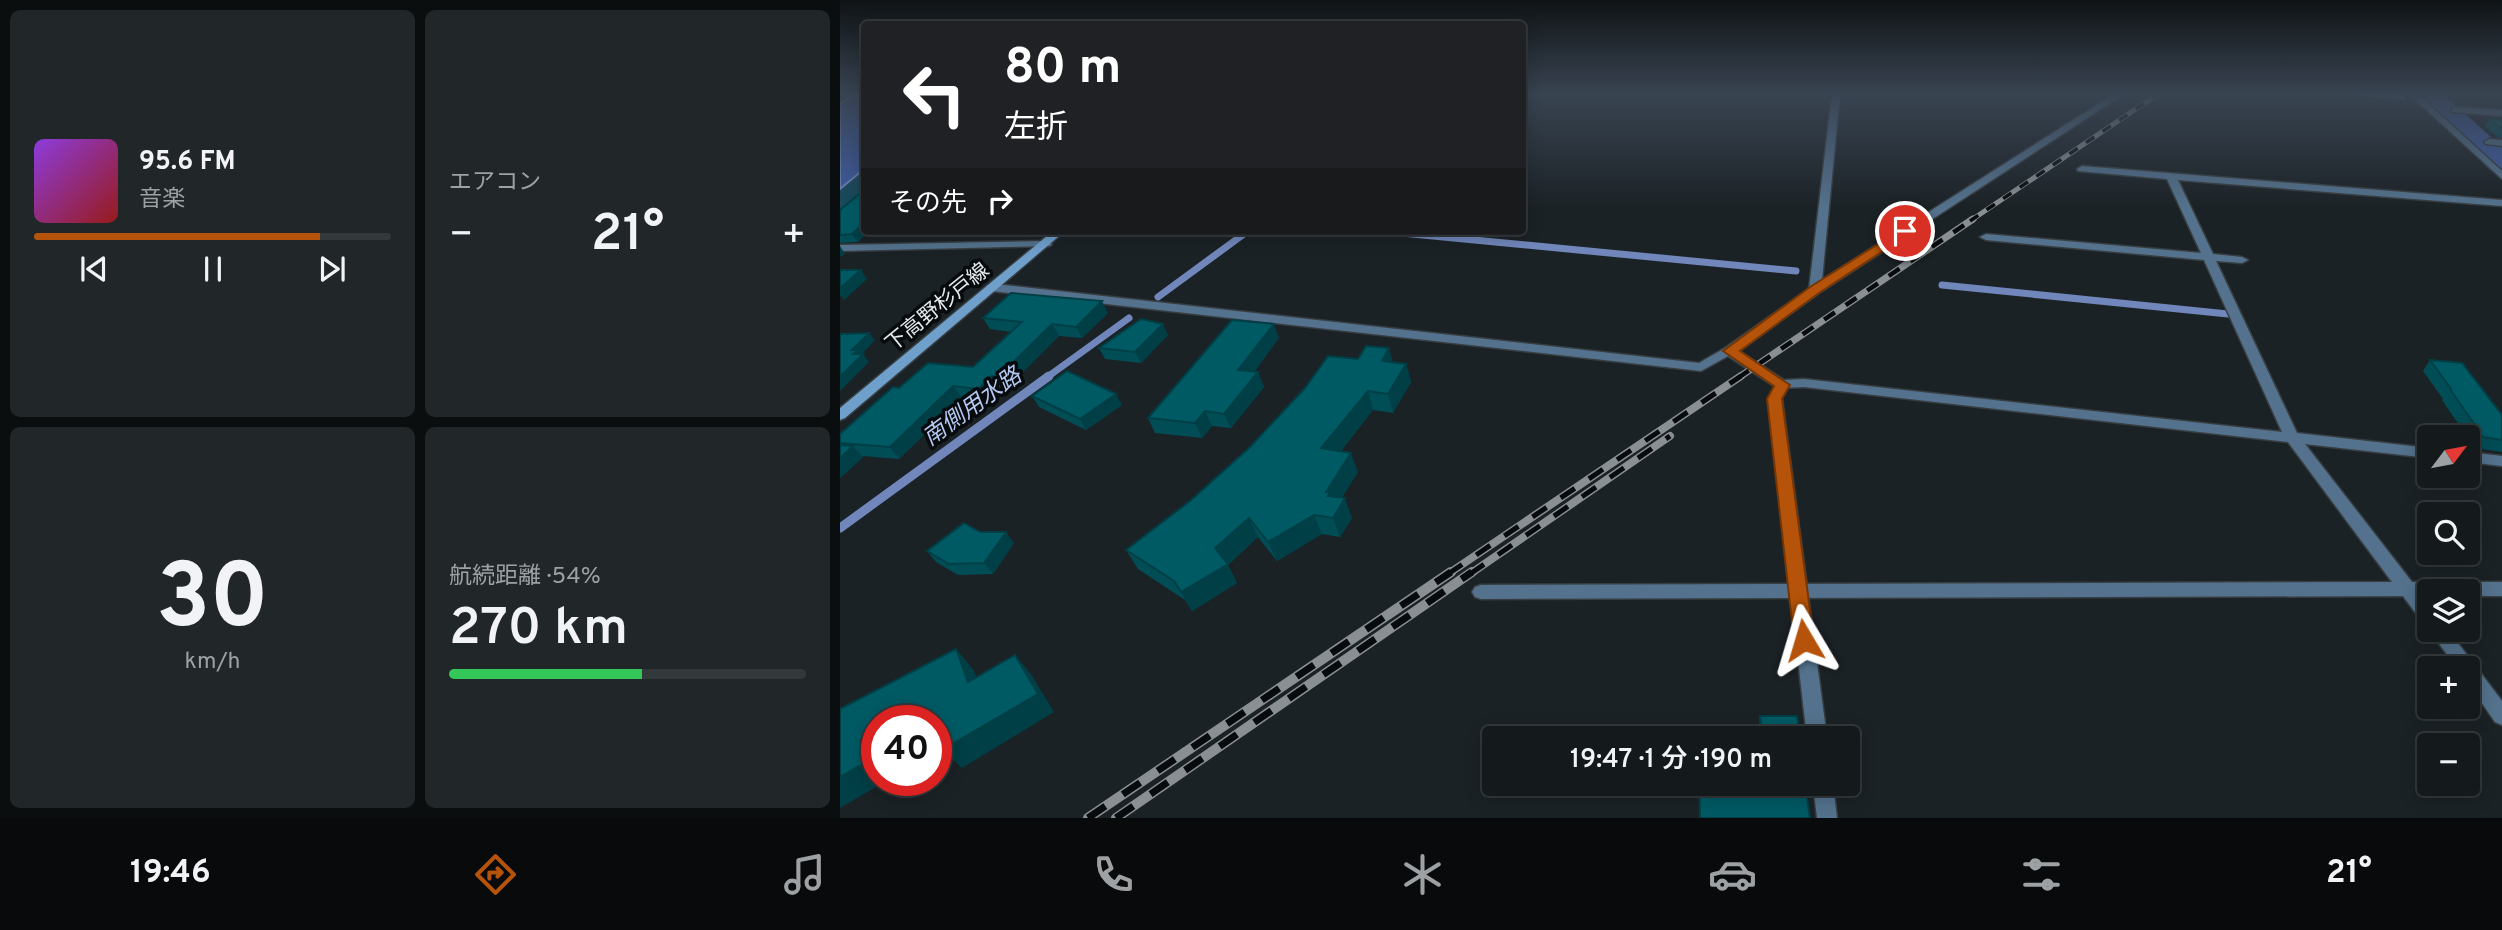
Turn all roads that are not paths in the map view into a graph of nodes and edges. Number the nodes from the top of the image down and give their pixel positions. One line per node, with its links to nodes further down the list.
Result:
1 (1832, 132): 17 (street)
2 (2061, 132): 17 (street)
3 (2454, 132): 8 (street)
4 (2489, 142): 5 (street)
5 (2502, 143)
6 (2082, 169): 7 (street)
7 (2171, 176): 9 (street); 14 (street)
8 (2502, 176)
9 (2502, 203)
10 (1055, 235): 12 (main road, 下高野杉戸線)
11 (1986, 237): 14 (street)
12 (1046, 243): 13 (street); 16 (main road, 下高野杉戸線)
13 (840, 248)
14 (2208, 257): 15 (street); 21 (street)
15 (2242, 260)
16 (995, 288): 18 (street); 20 (main road, 下高野杉戸線)
17 (1815, 290): 18 (street)
18 (1730, 351): 19 (street)
19 (1778, 392): 21 (street); 27 (street)
20 (840, 415)
21 (2292, 437): 22 (street); 25 (street)
22 (2417, 452)
23 (2480, 458): 24 (street)
24 (2502, 461)
25 (2408, 589): 26 (street); 27 (street); 29 (street)
26 (2502, 589)
27 (1798, 591): 28 (street); 32 (street)
28 (1480, 592)
29 (2417, 601)
30 (2480, 686): 31 (street)
31 (2502, 716)
32 (1815, 726)
33 (1824, 796): 34 (street)
34 (1827, 818)

